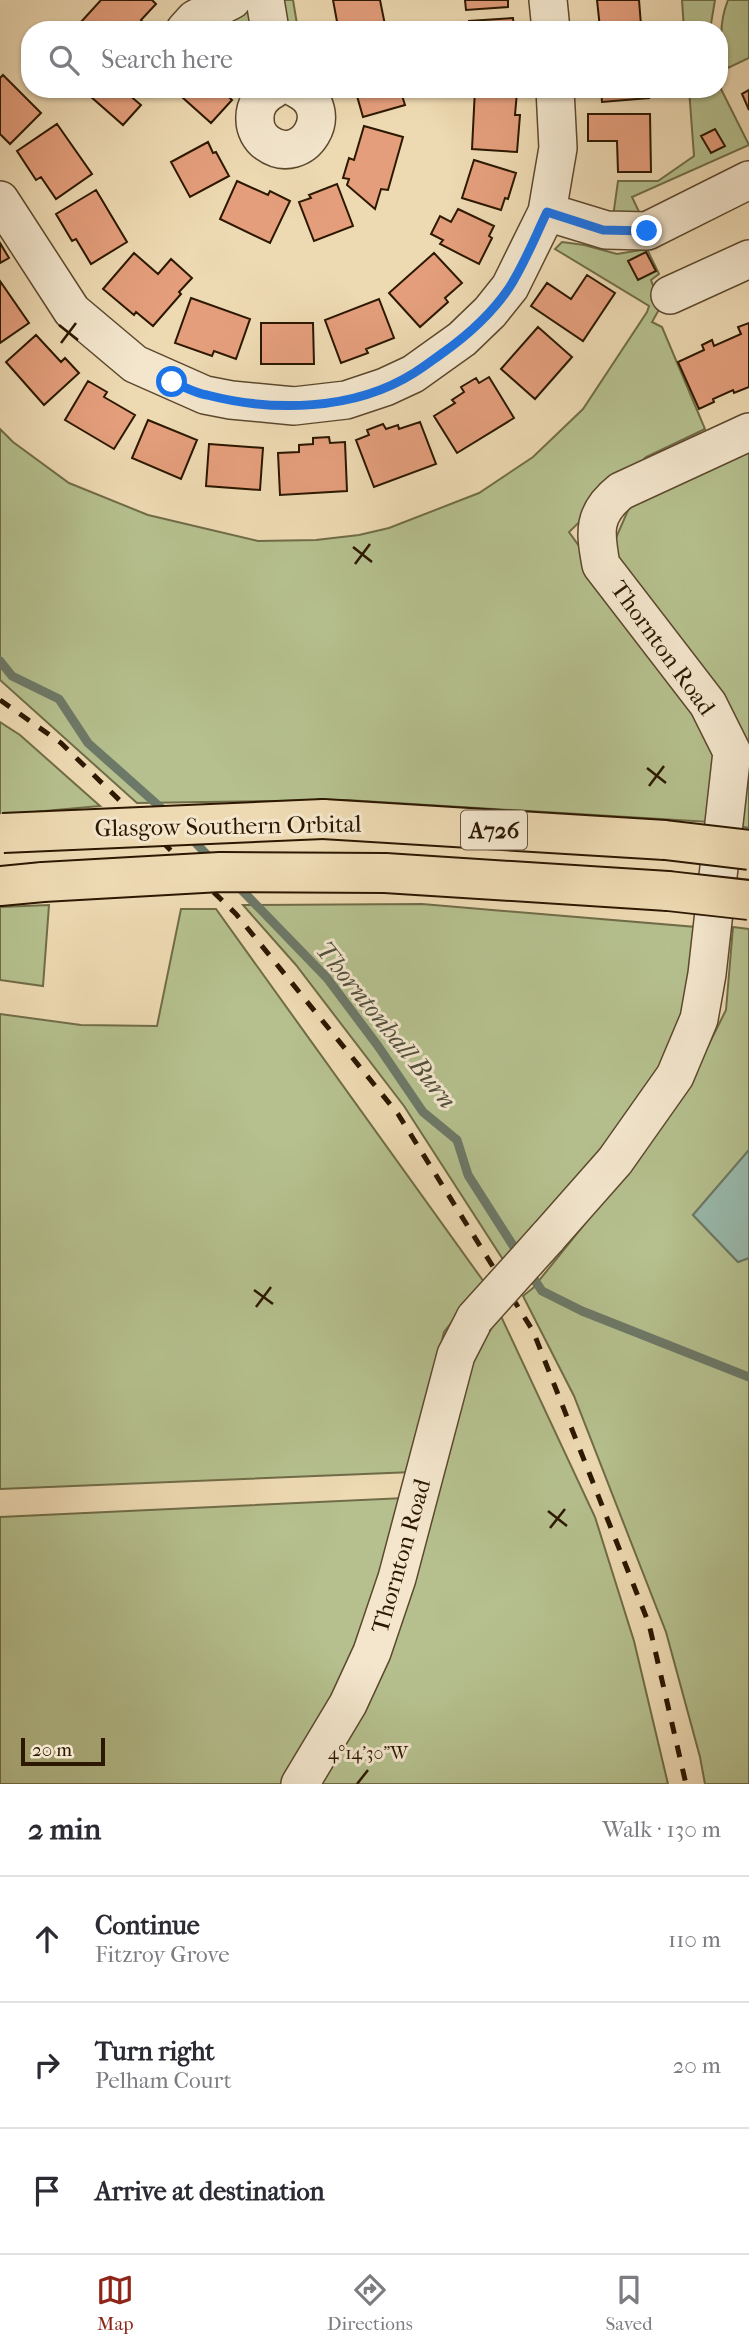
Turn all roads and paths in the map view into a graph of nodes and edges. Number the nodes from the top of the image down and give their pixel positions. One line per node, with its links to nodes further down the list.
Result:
1 (232, 0): 4 (street)
2 (265, 0): 5 (street)
3 (548, 0): 6 (street)
4 (193, 21)
5 (268, 21)
6 (550, 21)
7 (262, 98): 8 (street)
8 (310, 98)
9 (555, 98): 12 (street)
10 (749, 180): 12 (street)
11 (0, 200): 12 (street)
12 (547, 212)
13 (749, 259): 14 (street)
14 (670, 295)
15 (749, 432): 20 (street, Thornton Road, bridge)
16 (1, 833): 17 (highway, Glasgow Southern Orbital / A726, bridge)
17 (749, 850)
18 (0, 886): 19 (highway, Glasgow Southern Orbital / A726, bridge)
19 (749, 900)
20 (300, 1784)

